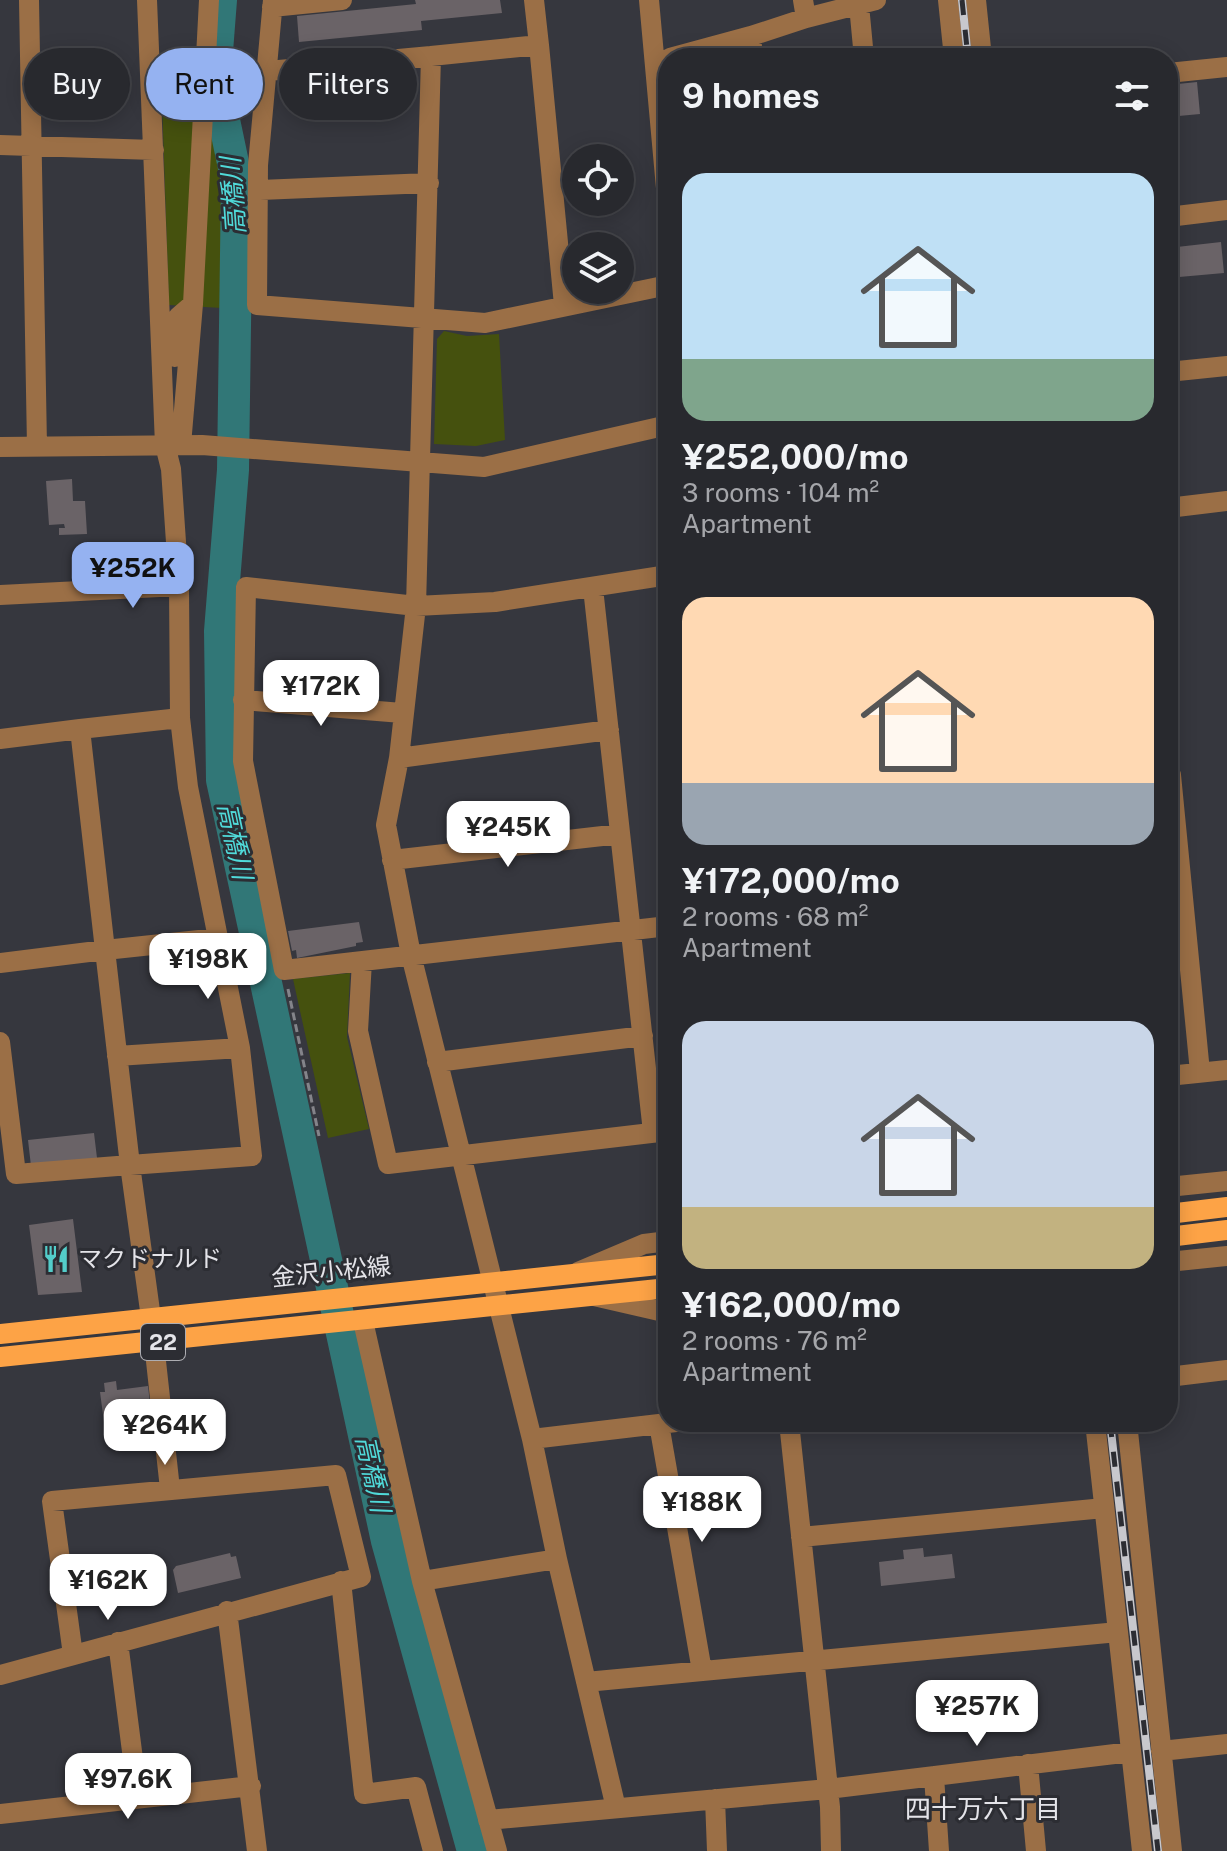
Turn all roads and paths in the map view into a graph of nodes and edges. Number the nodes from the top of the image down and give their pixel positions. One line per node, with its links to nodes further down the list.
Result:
1 (29, 0): 25 (street)
2 (147, 0): 26 (street)
3 (209, 0): 37 (street)
4 (342, 0): 10 (street)
5 (534, 0): 13 (street)
6 (649, 0): 14 (street)
7 (948, 0): 18 (street)
8 (976, 0): 19 (street)
9 (867, 2): 11 (street); 17 (street)
10 (272, 4): 22 (street)
11 (804, 9): 12 (street)
12 (751, 36): 15 (street); 16 (street)
13 (539, 45): 20 (street); 32 (street)
14 (661, 48)
15 (706, 48)
16 (752, 48)
17 (865, 48)
18 (953, 48)
19 (981, 48)
20 (431, 56): 22 (street); 27 (street)
21 (1227, 67): 23 (street)
22 (268, 71): 28 (street)
23 (1178, 72)
24 (0, 145): 25 (street)
25 (30, 146): 26 (street); 38 (street)
26 (154, 150): 37 (street)
27 (429, 183): 28 (street); 33 (street)
28 (260, 190): 33 (street)
29 (1227, 210): 30 (street)
30 (1178, 216)
31 (658, 287): 32 (street)
32 (564, 305): 33 (street)
33 (426, 320): 40 (street)
34 (1227, 366): 35 (street)
35 (1178, 371)
36 (658, 427): 40 (street)
37 (183, 441): 38 (street); 40 (street); 44 (street)
38 (37, 446): 39 (street)
39 (0, 447)
40 (422, 462): 47 (street)
41 (1227, 501): 42 (street)
42 (1178, 507)
43 (658, 577): 45 (street)
44 (179, 586): 46 (street); 50 (street)
45 (593, 588): 47 (street); 52 (street)
46 (0, 595)
47 (416, 606): 48 (street); 49 (street)
48 (243, 700): 49 (street); 65 (street)
49 (402, 713): 54 (street)
50 (180, 718): 51 (street); 60 (street)
51 (80, 729): 53 (street); 61 (street)
52 (609, 730): 54 (street); 55 (street)
53 (0, 739)
54 (399, 758): 57 (street)
55 (620, 834): 57 (street); 59 (street)
56 (1178, 847): 72 (street)
57 (392, 860): 62 (street)
58 (658, 927): 59 (street)
59 (631, 931): 62 (street); 66 (street)
60 (218, 938): 61 (street); 68 (street)
61 (105, 950): 64 (street); 69 (street)
62 (411, 955): 63 (street); 70 (street)
63 (362, 961): 65 (street); 77 (street)
64 (0, 963)
65 (284, 970): 76 (path)
66 (643, 1036): 70 (street); 74 (street)
67 (0, 1042): 78 (street)
68 (240, 1048): 69 (street); 78 (street)
69 (117, 1056): 78 (street)
70 (437, 1062): 77 (street)
71 (1227, 1070): 72 (street)
72 (1200, 1072): 73 (street)
73 (1178, 1075)
74 (658, 1116)
75 (658, 1132): 77 (street)
76 (319, 1136)
77 (461, 1154): 90 (street)
78 (130, 1165): 95 (street)
79 (1227, 1181): 80 (street)
80 (1178, 1186)
81 (1227, 1207): 82 (main road)
82 (1178, 1213)
83 (1227, 1230): 84 (main road)
84 (1178, 1236)
85 (658, 1242): 89 (street)
86 (1227, 1256): 87 (street)
87 (1178, 1261)
88 (658, 1265): 89 (main road, 金沢小松線 / 22)
89 (576, 1273): 90 (main road, 金沢小松線 / 22)
90 (492, 1281): 93 (street); 95 (main road, 金沢小松線 / 22)
91 (658, 1289): 92 (main road, 22)
92 (590, 1295): 93 (main road, 22); 94 (street)
93 (498, 1306): 96 (main road, 22); 107 (street)
94 (658, 1311)
95 (151, 1318): 97 (main road, 金沢小松線 / 22)
96 (361, 1321): 98 (main road, 22); 113 (street)
97 (0, 1334)
98 (154, 1343): 99 (main road, 22); 108 (street)
99 (0, 1357)
100 (1227, 1370): 101 (street)
101 (1178, 1376)
102 (658, 1424): 107 (street)
103 (669, 1432): 119 (street)
104 (790, 1432): 110 (street)
105 (1096, 1432): 109 (street)
106 (1128, 1432): 123 (street)
107 (532, 1439): 111 (street)
108 (170, 1489): 112 (street); 117 (street)
109 (1104, 1508): 110 (street); 115 (street)
110 (801, 1537): 118 (street)
111 (557, 1559): 113 (street); 121 (street)
112 (341, 1581): 114 (street); 135 (street)
113 (422, 1581): 133 (street)
114 (227, 1611): 116 (street); 127 (street)
115 (1118, 1632): 118 (street); 124 (street)
116 (118, 1642): 117 (street); 129 (street)
117 (73, 1655): 120 (street)
118 (815, 1662): 119 (street); 128 (street)
119 (702, 1671): 121 (street)
120 (0, 1675)
121 (586, 1682): 131 (street)
122 (1227, 1744): 123 (street)
123 (1161, 1751): 142 (street)
124 (1131, 1752): 125 (street); 141 (street)
125 (1028, 1764): 126 (street); 140 (street)
126 (934, 1776): 128 (street); 139 (street)
127 (251, 1786): 129 (street); 134 (street)
128 (828, 1789): 130 (street); 138 (street)
129 (138, 1798): 132 (street)
130 (715, 1799): 131 (street); 137 (street)
131 (616, 1808): 133 (street)
132 (0, 1814)
133 (488, 1820): 136 (street)
134 (257, 1851)
135 (433, 1851)
136 (497, 1851)
137 (717, 1851)
138 (831, 1851)
139 (939, 1851)
140 (1036, 1851)
141 (1142, 1851)
142 (1172, 1851)

